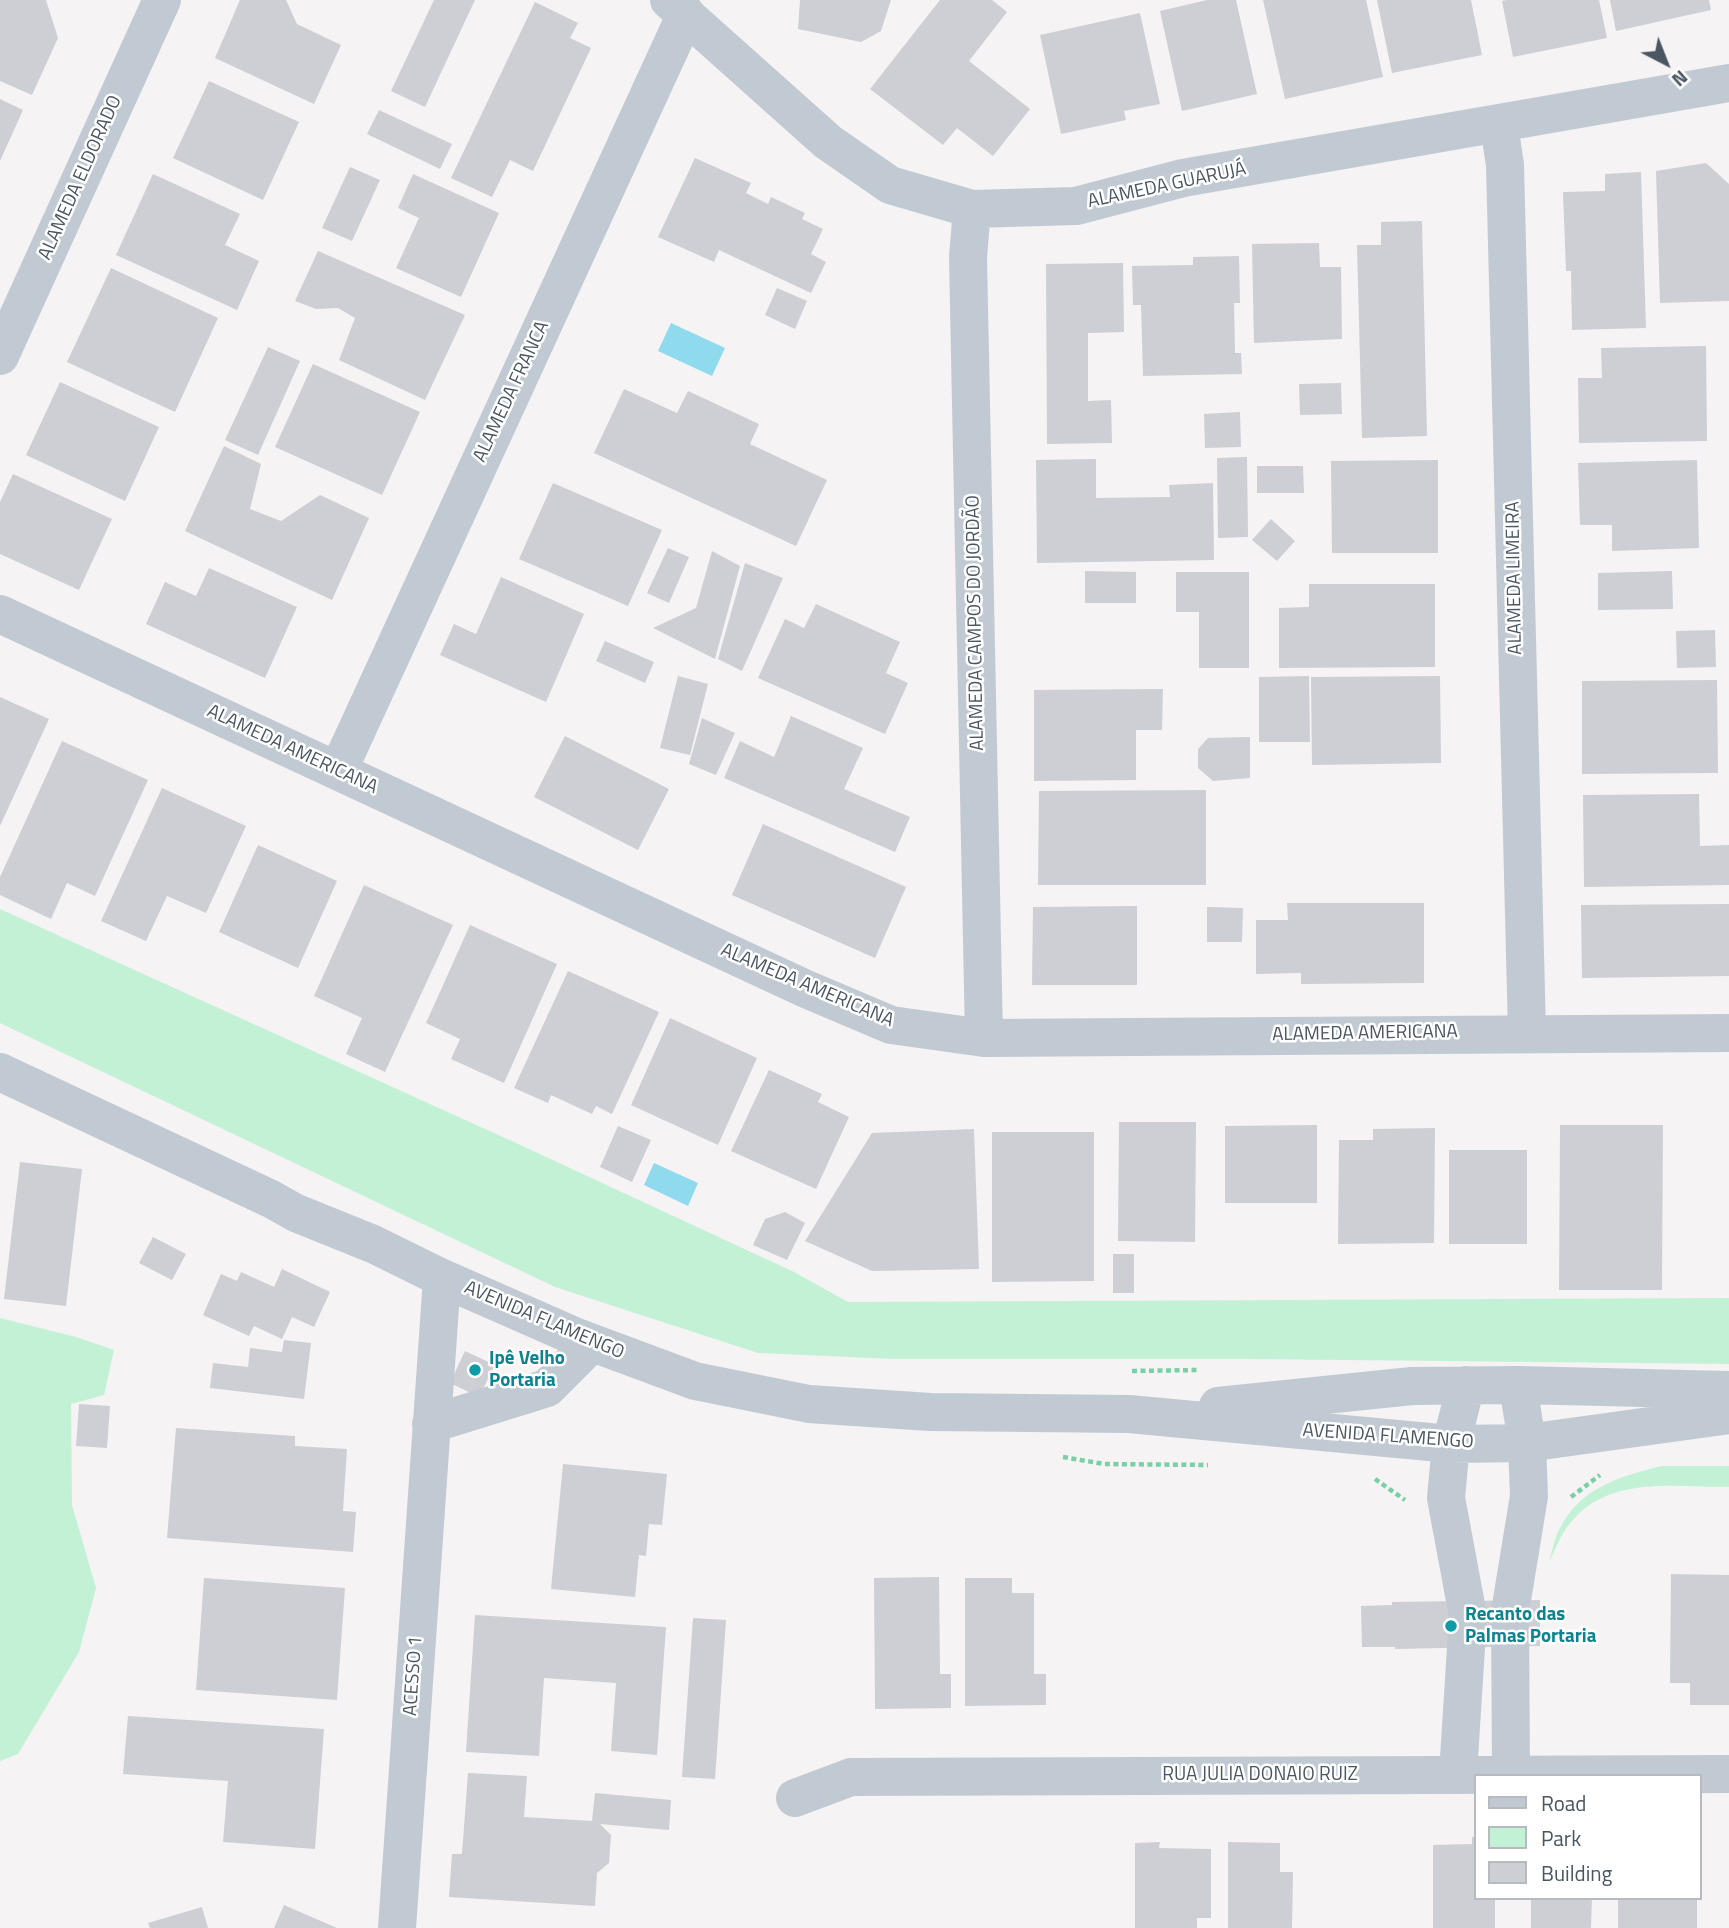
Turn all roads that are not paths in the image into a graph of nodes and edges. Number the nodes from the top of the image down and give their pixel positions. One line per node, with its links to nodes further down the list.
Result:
1 (162, 0): 6 (street, ALAMEDA ELDORADO)
2 (677, 7): 5 (street, ALAMEDA GUARUJÁ); 8 (street, ALAMEDA FRANCA)
3 (1729, 83): 4 (street, ALAMEDA GUARUJÁ)
4 (1499, 125): 5 (street, ALAMEDA GUARUJÁ); 9 (street, ALAMEDA LIMEIRA)
5 (972, 209): 11 (street, ALAMEDA CAMPOS DO JORDÃO)
6 (0, 356)
7 (0, 614): 8 (street, ALAMEDA AMERICANA)
8 (338, 771): 11 (street, ALAMEDA AMERICANA)
9 (1527, 1032): 10 (street, ALAMEDA AMERICANA); 11 (street, ALAMEDA AMERICANA)
10 (1729, 1033)
11 (984, 1038)
12 (0, 1072): 13 (street, AVENIDA FLAMENGO)
13 (442, 1278): 14 (street, AVENIDA FLAMENGO); 20 (street, ACESSO 1)
14 (592, 1343): 18 (street, AVENIDA FLAMENGO); 20 (street)
15 (1466, 1385): 16 (street, AVENIDA FLAMENGO); 18 (street, AVENIDA FLAMENGO); 22 (street)
16 (1518, 1385): 17 (street, AVENIDA FLAMENGO); 21 (street)
17 (1729, 1390)
18 (1129, 1414): 22 (street, AVENIDA FLAMENGO)
19 (1729, 1415): 21 (street, AVENIDA FLAMENGO)
20 (431, 1424): 27 (street, ACESSO 1)
21 (1527, 1443): 22 (street, AVENIDA FLAMENGO); 24 (street)
22 (1451, 1444): 23 (street)
23 (1458, 1774): 24 (street, RUA JULIA DONAIO RUIZ); 26 (street, RUA JULIA DONAIO RUIZ)
24 (1511, 1774): 25 (street, RUA JULIA DONAIO RUIZ)
25 (1729, 1774)
26 (795, 1798)
27 (397, 1928)

